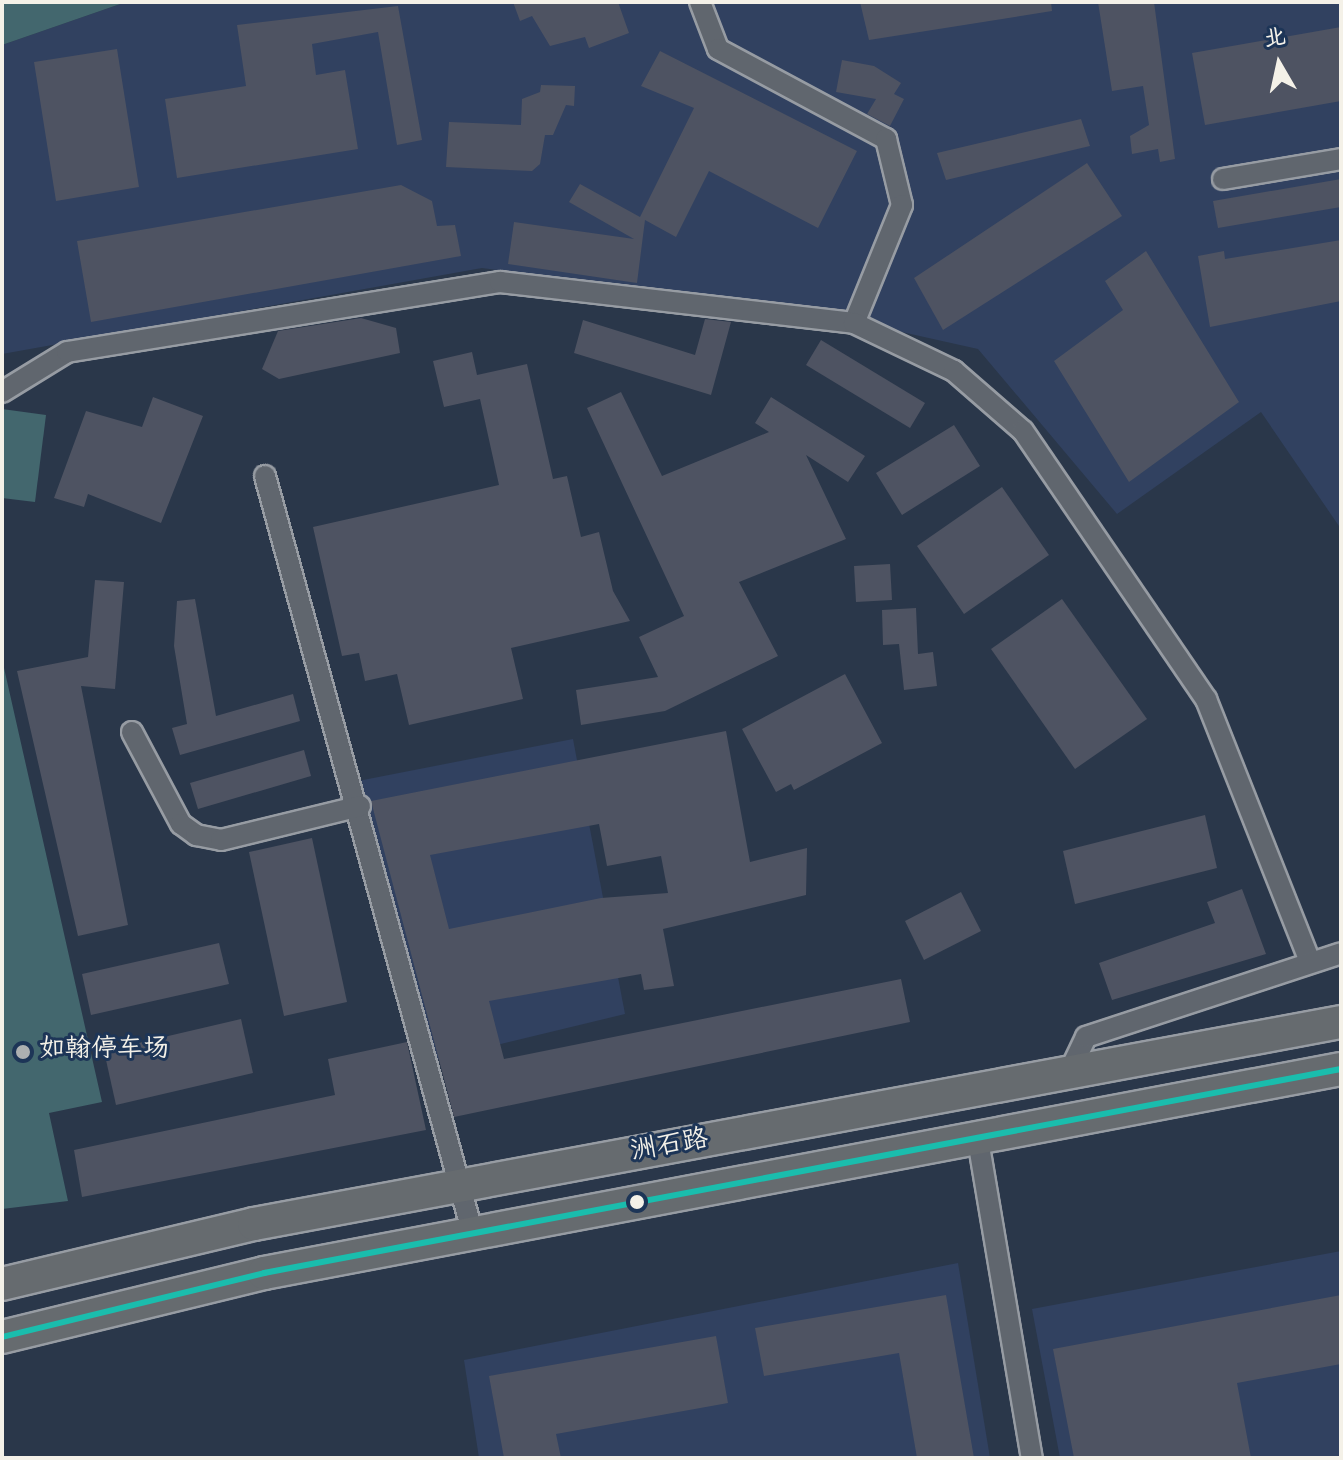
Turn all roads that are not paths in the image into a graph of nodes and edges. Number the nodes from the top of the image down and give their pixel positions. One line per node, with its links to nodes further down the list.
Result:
1 (700, 2): 4 (street)
2 (1341, 159): 3 (street)
3 (1223, 179)
4 (854, 323): 5 (street); 10 (street)
5 (2, 392)
6 (265, 476): 8 (street)
7 (132, 732): 8 (street)
8 (360, 806): 15 (street)
9 (1341, 953): 10 (street)
10 (1309, 959): 13 (street)
11 (1341, 1022): 13 (main road, 洲石路)
12 (1341, 1069): 14 (main road, 洲石路)
13 (1067, 1077): 15 (main road, 洲石路)
14 (978, 1140): 16 (main road, 洲石路); 19 (street)
15 (464, 1186): 16 (street); 17 (main road, 洲石路)
16 (473, 1234): 18 (main road, 洲石路)
17 (2, 1284)
18 (2, 1337)
19 (1032, 1458)

